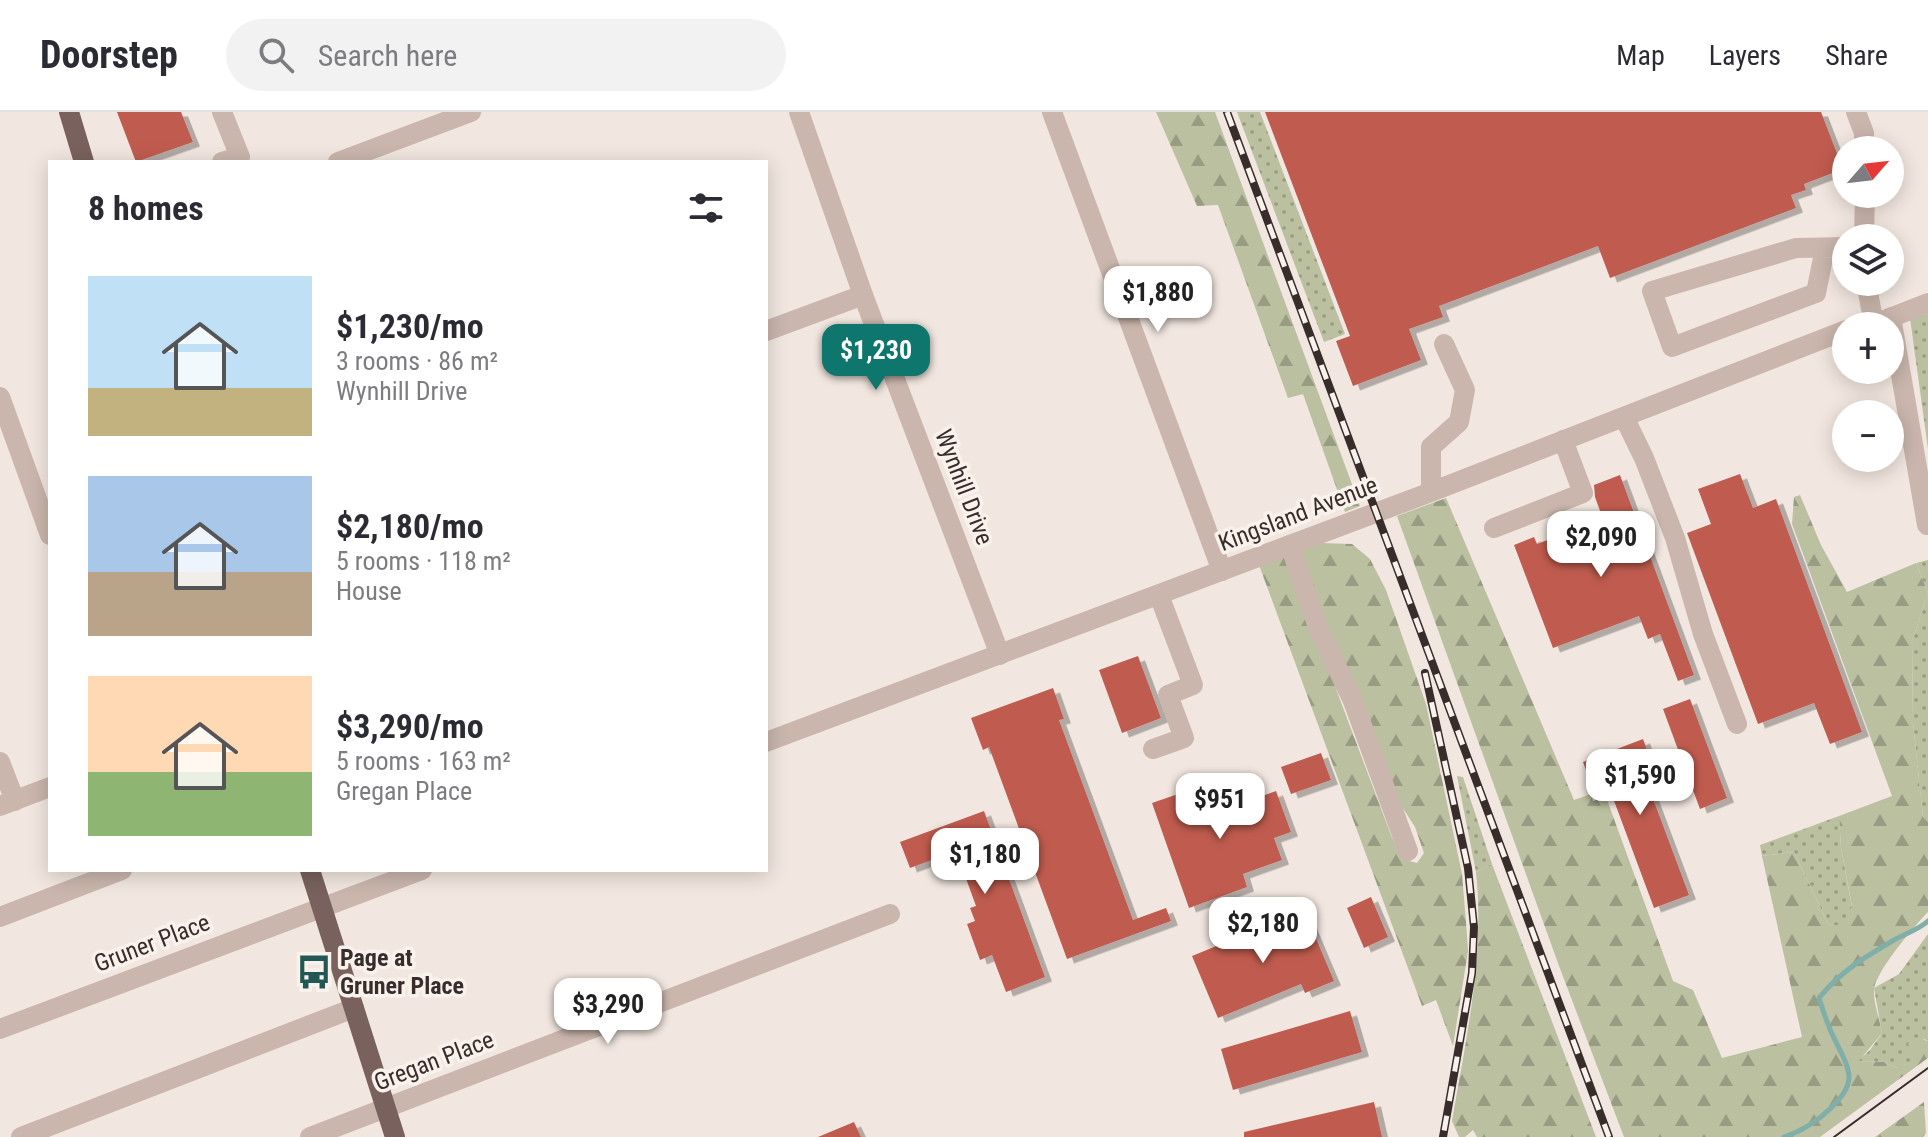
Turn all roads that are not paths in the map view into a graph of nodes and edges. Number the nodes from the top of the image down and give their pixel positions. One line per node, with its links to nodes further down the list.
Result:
1 (69, 112): 8 (main road)
2 (222, 112): 9 (street)
3 (471, 112): 10 (street)
4 (799, 112): 13 (street, Wynhill Drive)
5 (1052, 112): 28 (street)
6 (1856, 112): 7 (street)
7 (1864, 136)
8 (83, 160)
9 (229, 160)
10 (343, 160)
11 (1825, 248): 11 (street); 12 (street)
12 (1832, 248)
13 (863, 295): 16 (street); 30 (street, Wynhill Drive)
14 (1928, 303): 15 (street)
15 (1900, 312)
16 (768, 330)
17 (1832, 335): 21 (street, Kingsland Avenue)
18 (1444, 344): 23 (street)
19 (1890, 384): 24 (street)
20 (0, 397): 26 (street)
21 (1624, 417): 22 (street, Kingsland Avenue); 31 (street)
22 (1563, 440): 23 (street, Kingsland Avenue); 25 (street)
23 (1431, 492): 27 (street, Kingsland Avenue)
24 (1927, 525)
25 (1494, 528)
26 (48, 529)
27 (1290, 545): 28 (street, Kingsland Avenue); 37 (street)
28 (1222, 571): 29 (street, Kingsland Avenue)
29 (1159, 595): 30 (street, Kingsland Avenue); 33 (street)
30 (1000, 655): 32 (street, Kingsland Avenue)
31 (1737, 724)
32 (768, 741)
33 (1153, 749)
34 (0, 762): 36 (street)
35 (48, 788): 36 (street)
36 (7, 803)
37 (1408, 851)
38 (117, 872): 44 (street)
39 (311, 872): 42 (main road)
40 (410, 872): 41 (street)
41 (374, 878): 42 (street)
42 (322, 907): 45 (main road); 46 (street, Gruner Place)
43 (890, 914): 47 (street, Gregan Place)
44 (0, 917)
45 (354, 1008): 47 (main road); 48 (street)
46 (0, 1029)
47 (386, 1107): 49 (street, Gregan Place); 50 (main road)
48 (21, 1137)
49 (310, 1137)
50 (395, 1137)

